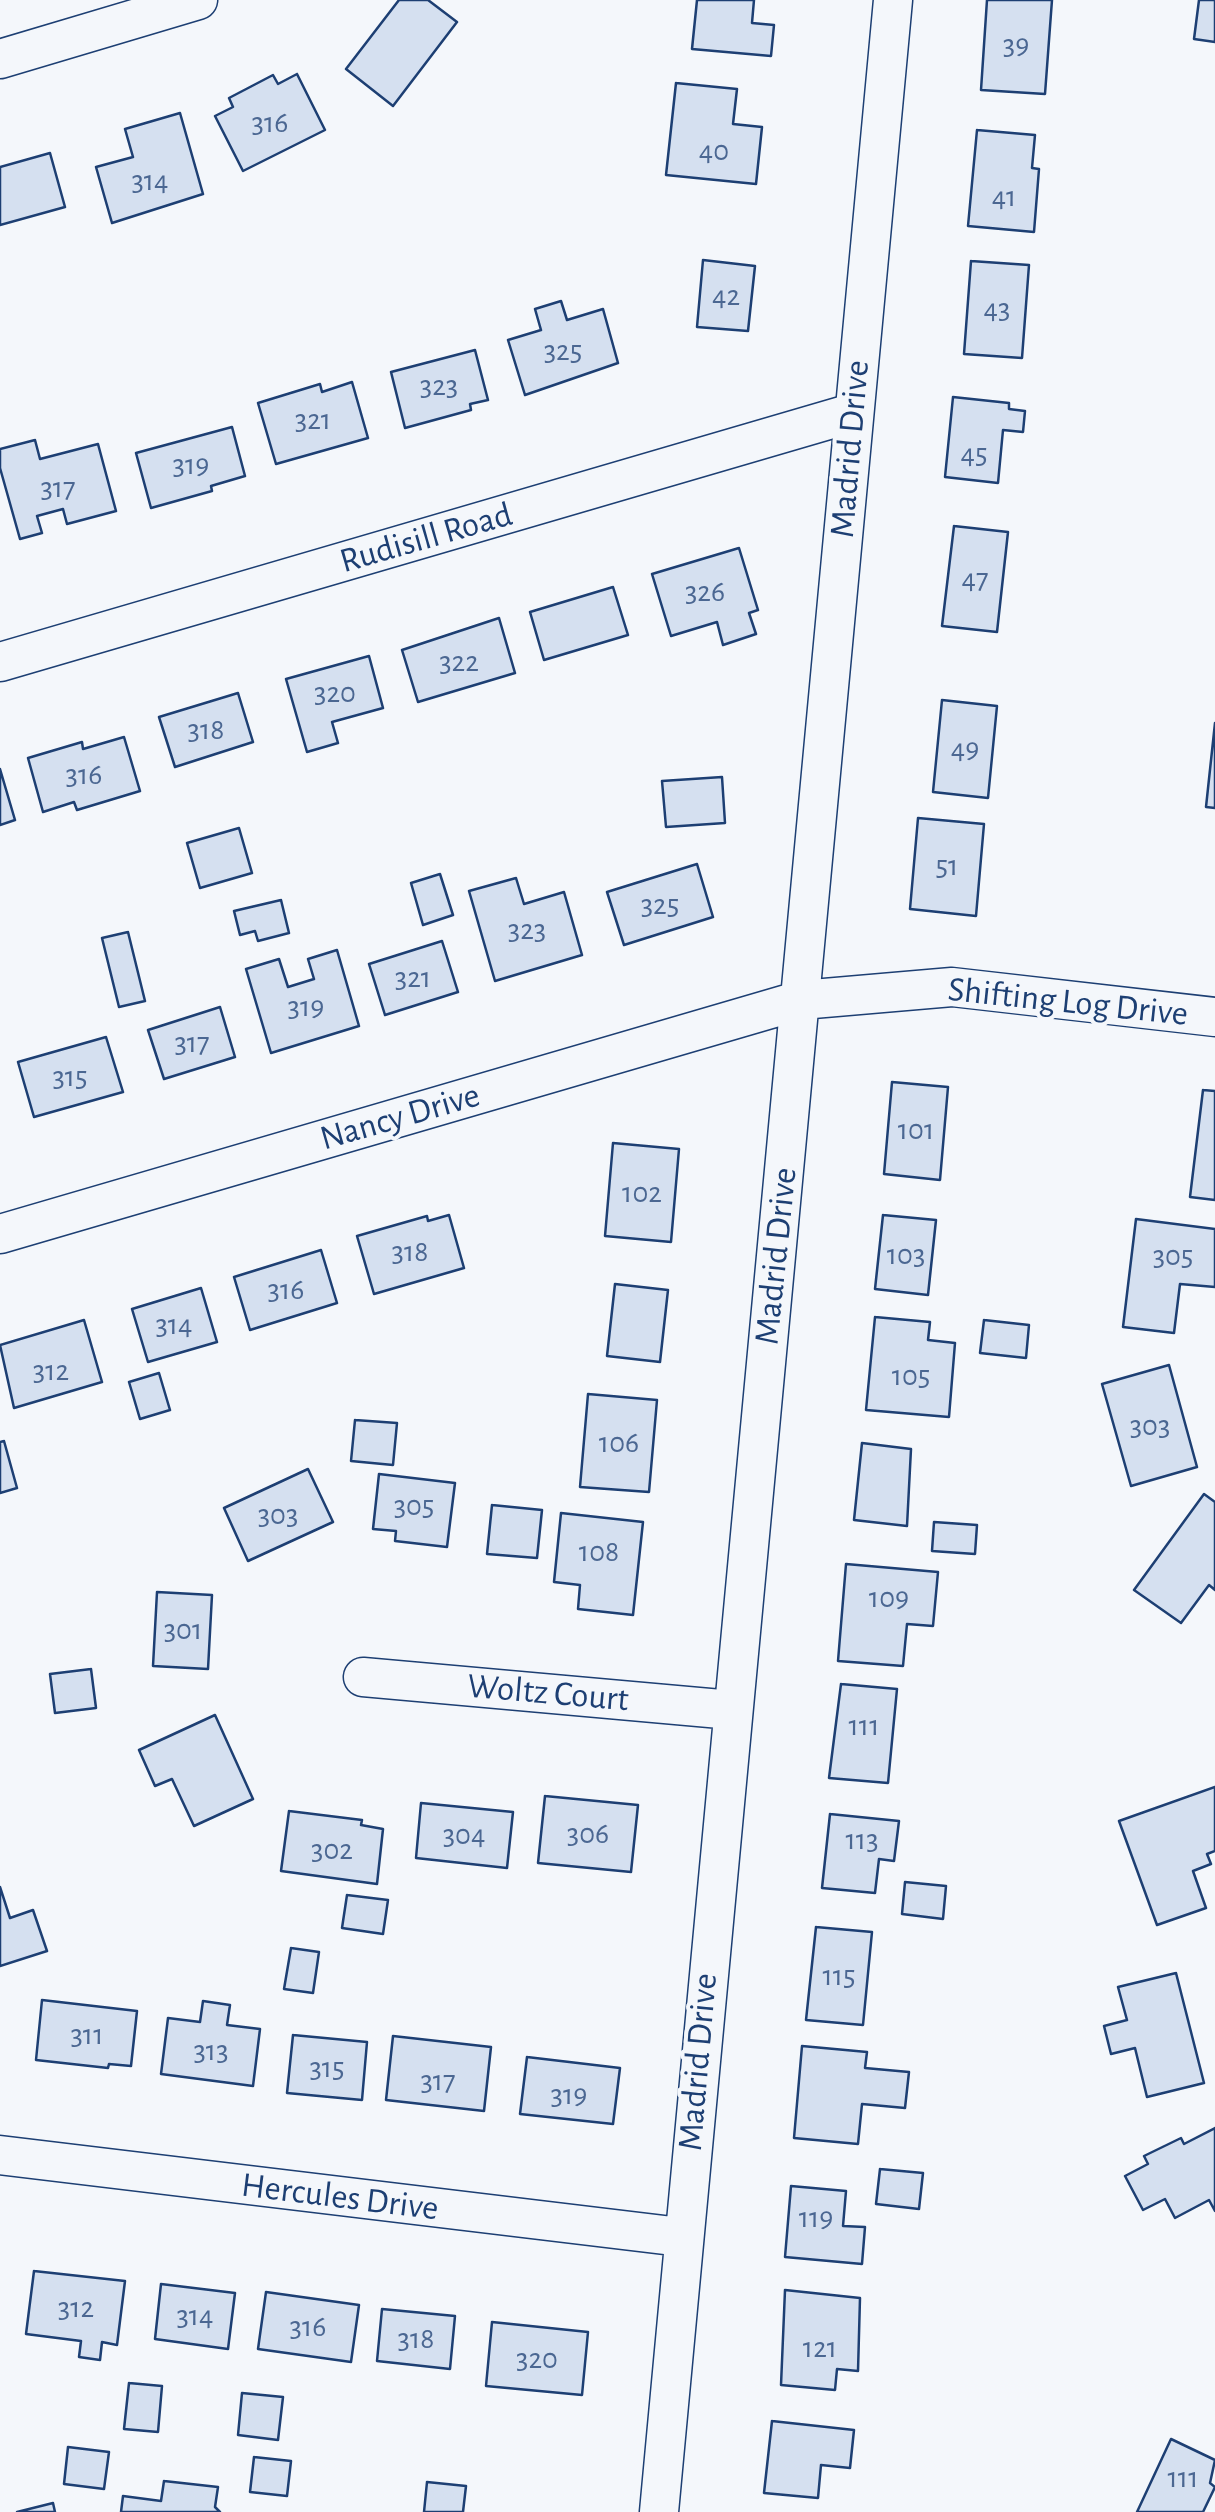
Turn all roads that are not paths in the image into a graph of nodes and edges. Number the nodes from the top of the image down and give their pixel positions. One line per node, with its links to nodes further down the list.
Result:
1 (198, 0): 3 (street)
2 (893, 0): 4 (street, Madrid Drive)
3 (0, 58)
4 (852, 413): 5 (street, Rudisill Road); 6 (street, Madrid Drive)
5 (0, 662)
6 (801, 1000): 7 (street, Shifting Log Drive); 8 (street, Nancy Drive); 10 (street, Madrid Drive)
7 (1215, 1017)
8 (0, 1234)
9 (363, 1676): 10 (street, Woltz Court)
10 (732, 1710): 12 (street, Madrid Drive)
11 (0, 2155): 12 (street, Hercules Drive)
12 (681, 2237): 13 (street, Madrid Drive)
13 (658, 2512)

